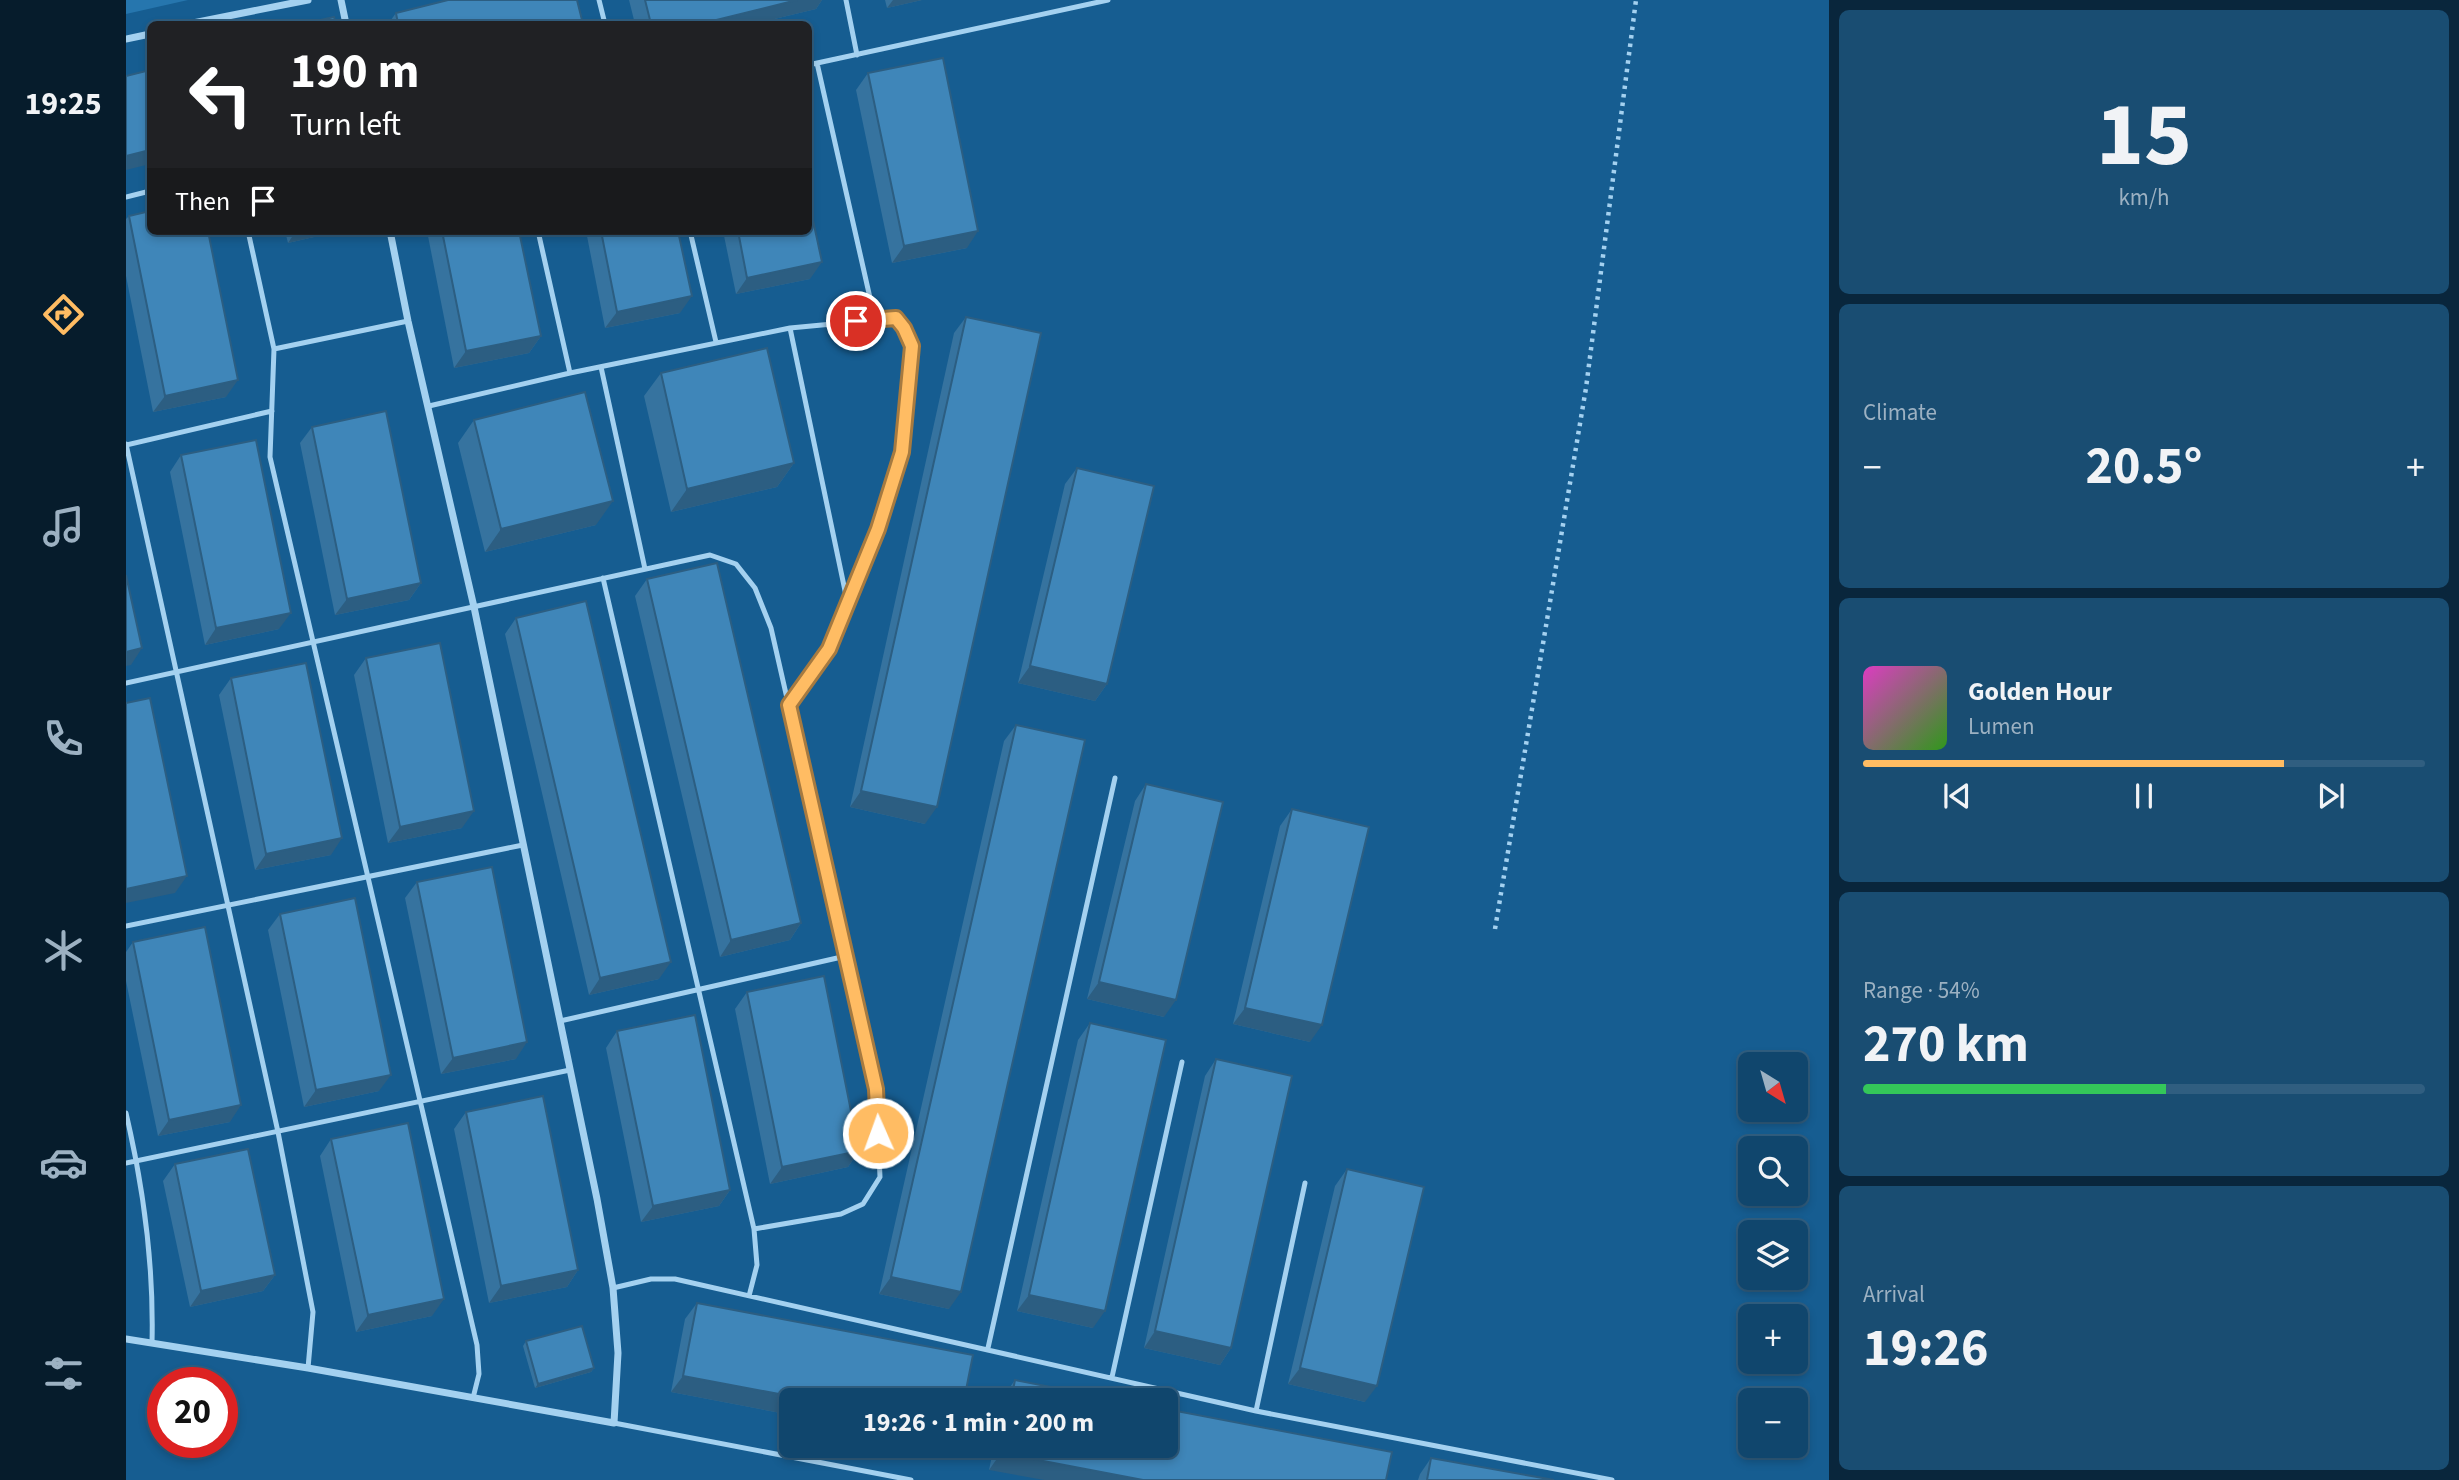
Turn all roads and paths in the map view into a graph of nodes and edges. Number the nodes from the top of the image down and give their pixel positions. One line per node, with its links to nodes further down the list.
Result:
1 (308, 0): 7 (street)
2 (341, 0): 8 (street)
3 (599, 0): 9 (lane)
4 (846, 0): 12 (lane)
5 (1108, 0): 12 (lane)
6 (1636, 0): 44 (path)
7 (212, 21)
8 (345, 21)
9 (604, 21)
10 (147, 35): 11 (street)
11 (126, 39)
12 (857, 55): 13 (lane)
13 (817, 64): 14 (lane); 21 (lane)
14 (812, 65)
15 (147, 192): 16 (lane)
16 (126, 197)
17 (249, 235): 25 (lane)
18 (391, 235): 22 (street)
19 (539, 235): 27 (lane)
20 (691, 235): 24 (lane)
21 (875, 320): 23 (lane); 33 (lane)
22 (408, 321): 25 (lane); 28 (street)
23 (790, 328): 24 (lane); 33 (lane)
24 (716, 342): 26 (lane)
25 (274, 349): 29 (lane)
26 (601, 367): 27 (lane); 31 (lane)
27 (570, 373): 28 (lane)
28 (429, 406): 34 (street)
29 (272, 411): 30 (lane); 35 (lane)
30 (126, 444): 36 (lane)
31 (645, 569): 32 (lane); 38 (lane)
32 (603, 578): 34 (lane); 46 (lane)
33 (848, 605): 38 (lane)
34 (474, 607): 35 (lane); 40 (street)
35 (312, 643): 36 (lane); 41 (lane)
36 (176, 672): 37 (lane); 42 (lane)
37 (126, 683)
38 (789, 705): 45 (lane)
39 (1115, 778): 61 (lane)
40 (523, 845): 41 (lane); 47 (street)
41 (368, 878): 42 (lane); 50 (lane)
42 (227, 905): 43 (lane); 52 (lane)
43 (126, 926)
44 (1495, 929)
45 (846, 956): 46 (lane); 56 (lane)
46 (698, 990): 47 (lane); 56 (lane)
47 (560, 1021): 49 (street)
48 (1182, 1062): 63 (lane)
49 (570, 1070): 50 (lane); 57 (street)
50 (421, 1103): 52 (lane); 64 (lane)
51 (126, 1113): 53 (lane)
52 (278, 1132): 53 (lane); 62 (lane)
53 (137, 1161): 54 (lane); 60 (lane)
54 (126, 1163)
55 (1305, 1183): 65 (lane)
56 (754, 1229): 58 (lane)
57 (613, 1288): 58 (lane); 66 (street)
58 (749, 1296): 61 (lane)
59 (126, 1339): 60 (street)
60 (152, 1343): 62 (street)
61 (988, 1348): 63 (lane)
62 (308, 1368): 64 (street)
63 (1112, 1377): 65 (lane)
64 (473, 1398): 66 (street)
65 (1256, 1411): 68 (lane)
66 (614, 1423): 67 (lane)
67 (911, 1480)
68 (1612, 1480)

